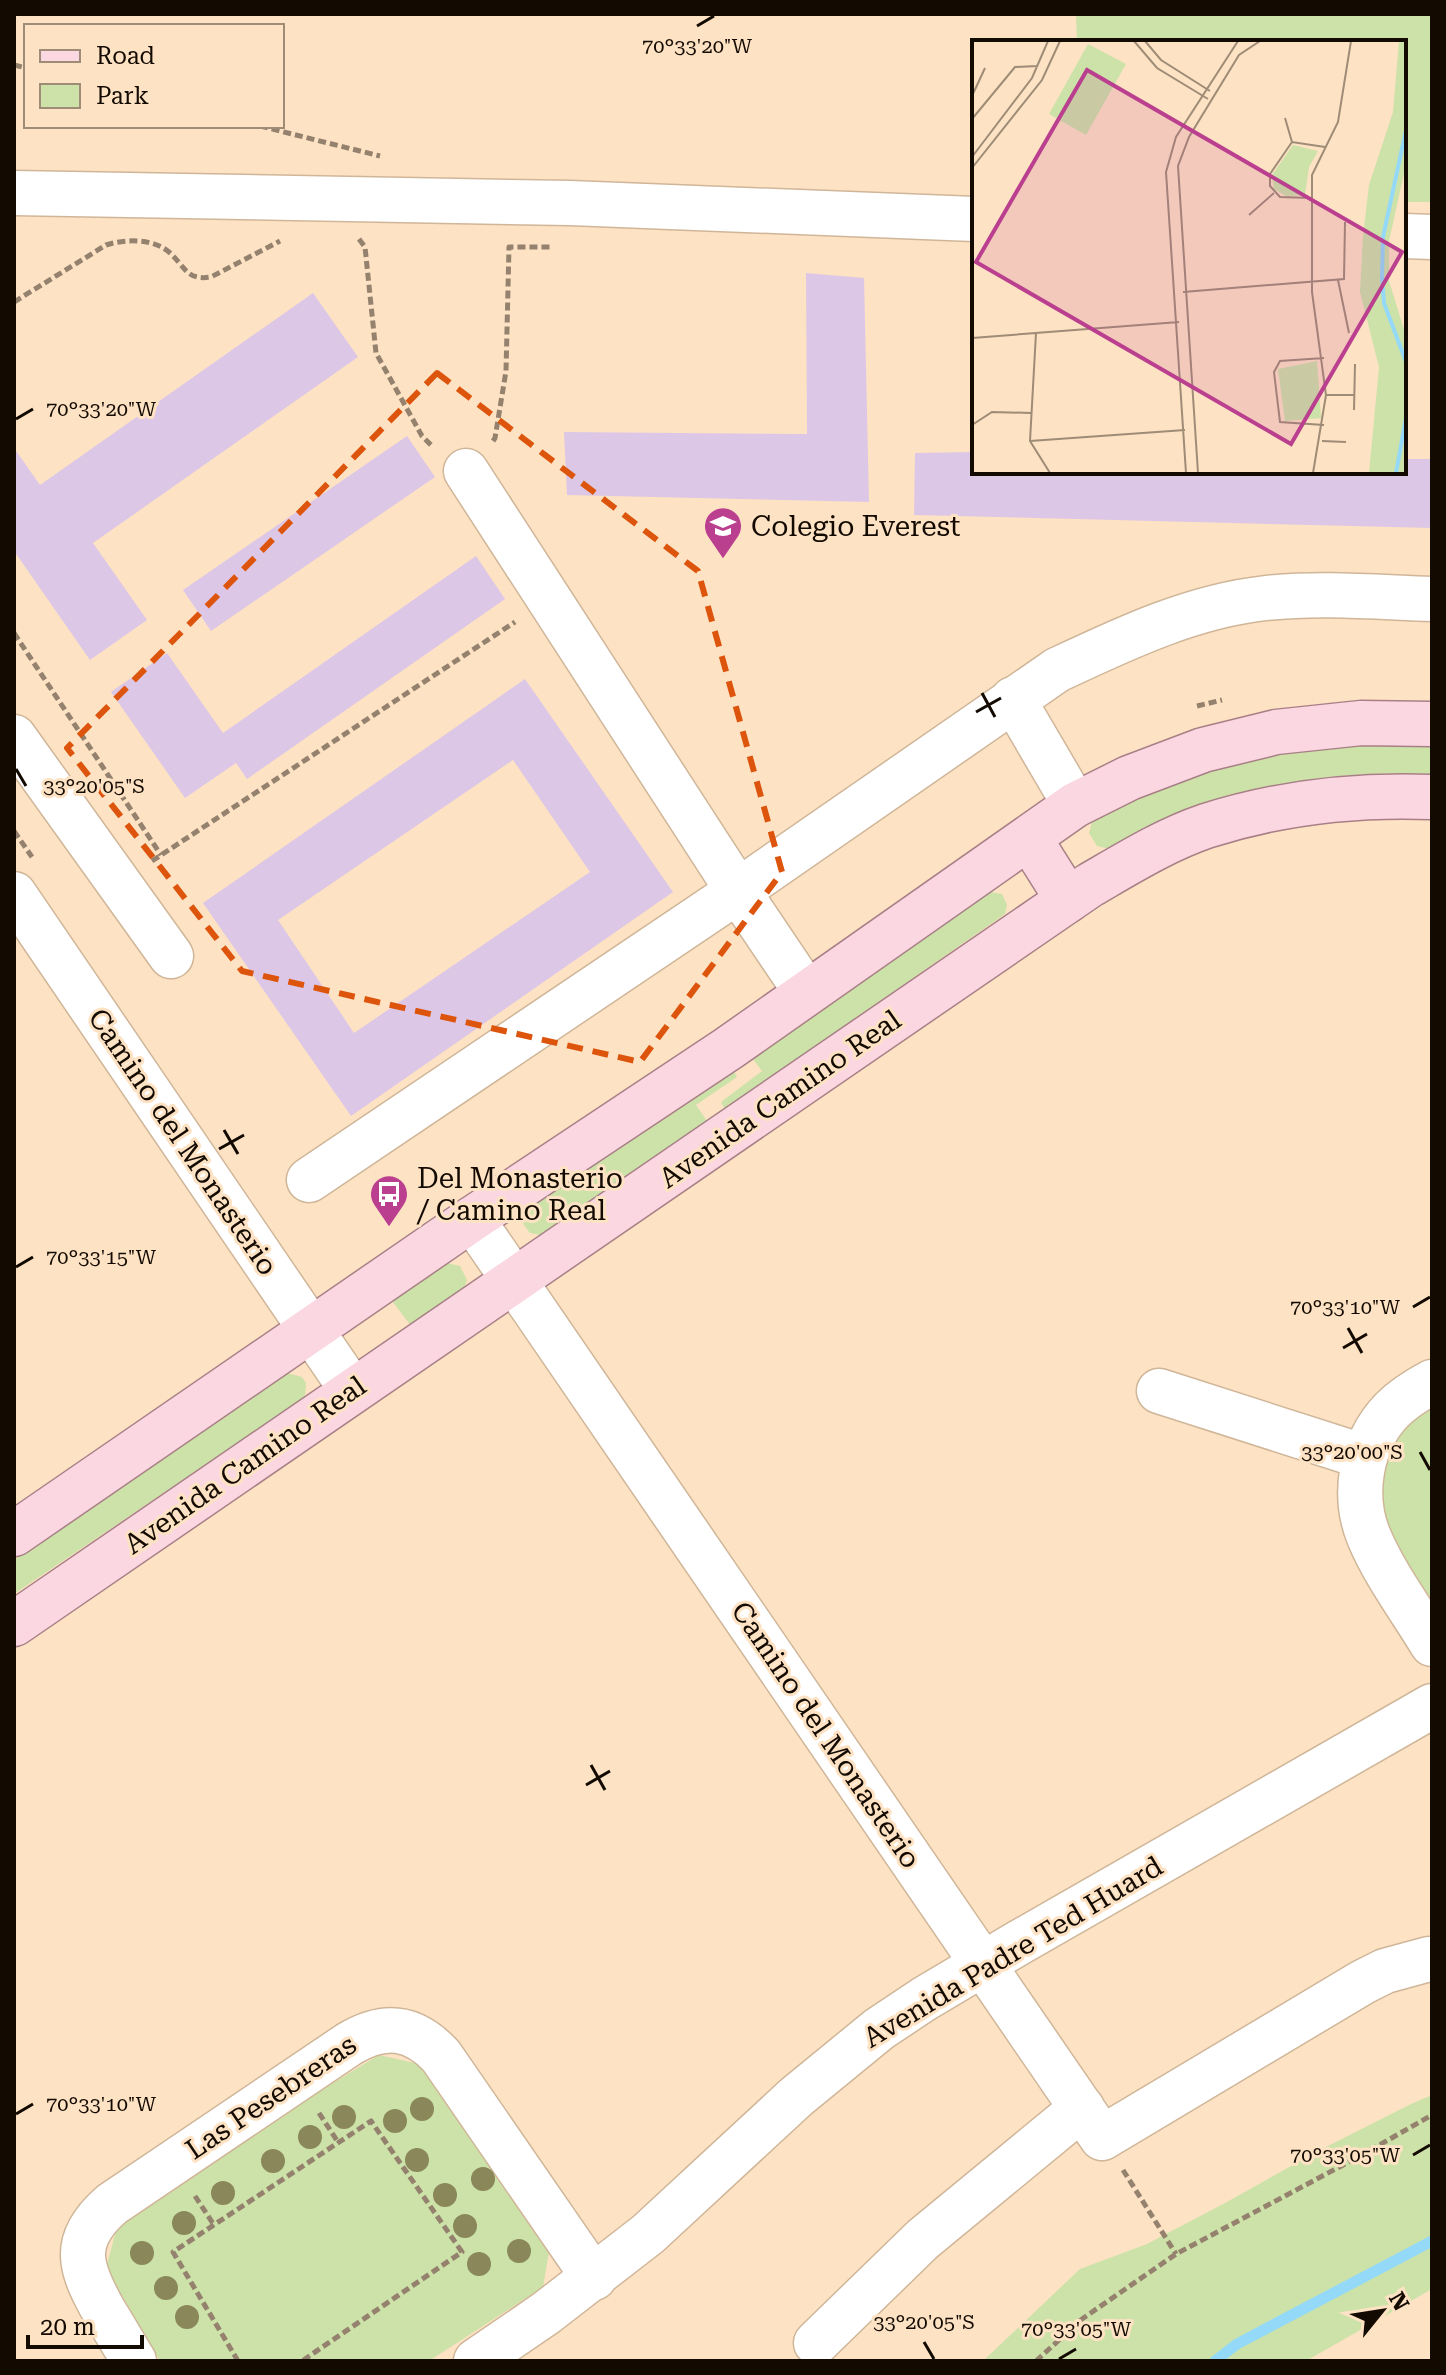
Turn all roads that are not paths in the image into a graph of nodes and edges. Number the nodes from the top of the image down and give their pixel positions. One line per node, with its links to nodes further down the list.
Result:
1 (14, 193): 2 (street)
2 (972, 219)
3 (1406, 236): 4 (street)
4 (1432, 237)
5 (466, 471): 13 (street)
6 (1432, 599): 7 (street)
7 (1013, 699): 11 (street); 13 (street)
8 (1432, 724): 11 (main road)
9 (14, 737): 16 (street)
10 (1432, 797): 15 (main road, Avenida Camino Real)
11 (1075, 805): 12 (main road)
12 (1029, 838): 15 (main road); 17 (main road)
13 (738, 891): 17 (street); 18 (street)
14 (14, 894): 21 (street, Camino del Monasterio)
15 (1068, 900): 20 (main road, Avenida Camino Real)
16 (171, 956)
17 (806, 992): 19 (main road)
18 (309, 1180)
19 (472, 1219): 20 (street, Camino del Monasterio); 21 (main road)
20 (515, 1281): 23 (main road, Avenida Camino Real); 31 (street, Camino del Monasterio)
21 (312, 1330): 23 (street, Camino del Monasterio); 26 (main road)
22 (1432, 1382): 25 (street)
23 (352, 1390): 27 (main road, Avenida Camino Real)
24 (1159, 1391): 25 (street)
25 (1365, 1457): 28 (street)
26 (14, 1534)
27 (14, 1624)
28 (1432, 1644)
29 (1432, 1706): 31 (street, Avenida Padre Ted Huard)
30 (1429, 1959): 32 (street)
31 (983, 1964): 32 (street, Camino del Monasterio); 33 (street, Avenida Padre Ted Huard)
32 (1092, 2123): 34 (street)
33 (594, 2278): 35 (street, Las Pesebreras); 36 (street, Avenida Padre Ted Huard)
34 (816, 2343)
35 (134, 2361)
36 (476, 2361)

